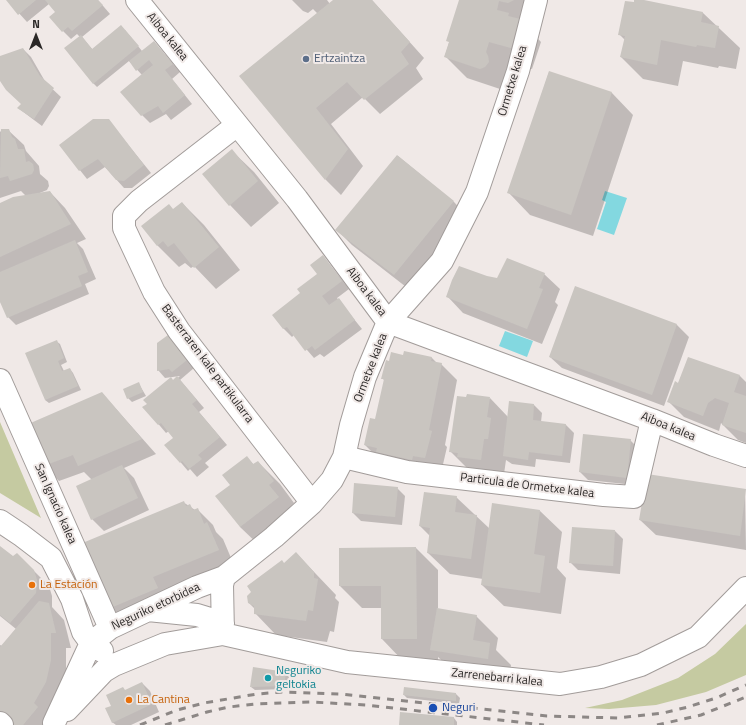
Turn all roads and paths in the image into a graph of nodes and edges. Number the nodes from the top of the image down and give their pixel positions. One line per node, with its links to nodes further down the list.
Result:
1 (137, 0): 3 (street, Aiboa kalea)
2 (536, 0): 4 (street, Ormetxe kalea)
3 (237, 125): 4 (street, Aiboa kalea); 9 (street, Basterraren kale partikularra)
4 (388, 322): 6 (street, Aiboa kalea); 8 (street, Ormetxe kalea)
5 (0, 380): 16 (street, San Ignacio kalea)
6 (652, 420): 7 (street, Aiboa kalea); 8 (street, Particula de Ormetxe kalea)
7 (746, 456)
8 (344, 457): 9 (street, Ormetxe kalea)
9 (312, 503): 11 (street, Ormetxe kalea)
10 (0, 521): 18 (street)
11 (224, 577): 12 (street, Neguriko etorbidea); 14 (street)
12 (197, 587): 14 (street); 15 (street, Neguriko etorbidea)
13 (746, 588): 17 (street, Zarrenebarri kalea)
14 (222, 601): 17 (street)
15 (146, 610): 16 (street, Neguriko etorbidea); 17 (street, Zarrenebarri kalea)
16 (110, 628): 18 (street, Neguriko etorbidea)
17 (223, 628): 19 (street, Neguriko etorbidea)
18 (92, 643): 19 (street); 20 (street, Neguriko etorbidea)
19 (114, 666): 20 (street, Neguriko etorbidea)
20 (53, 724)

